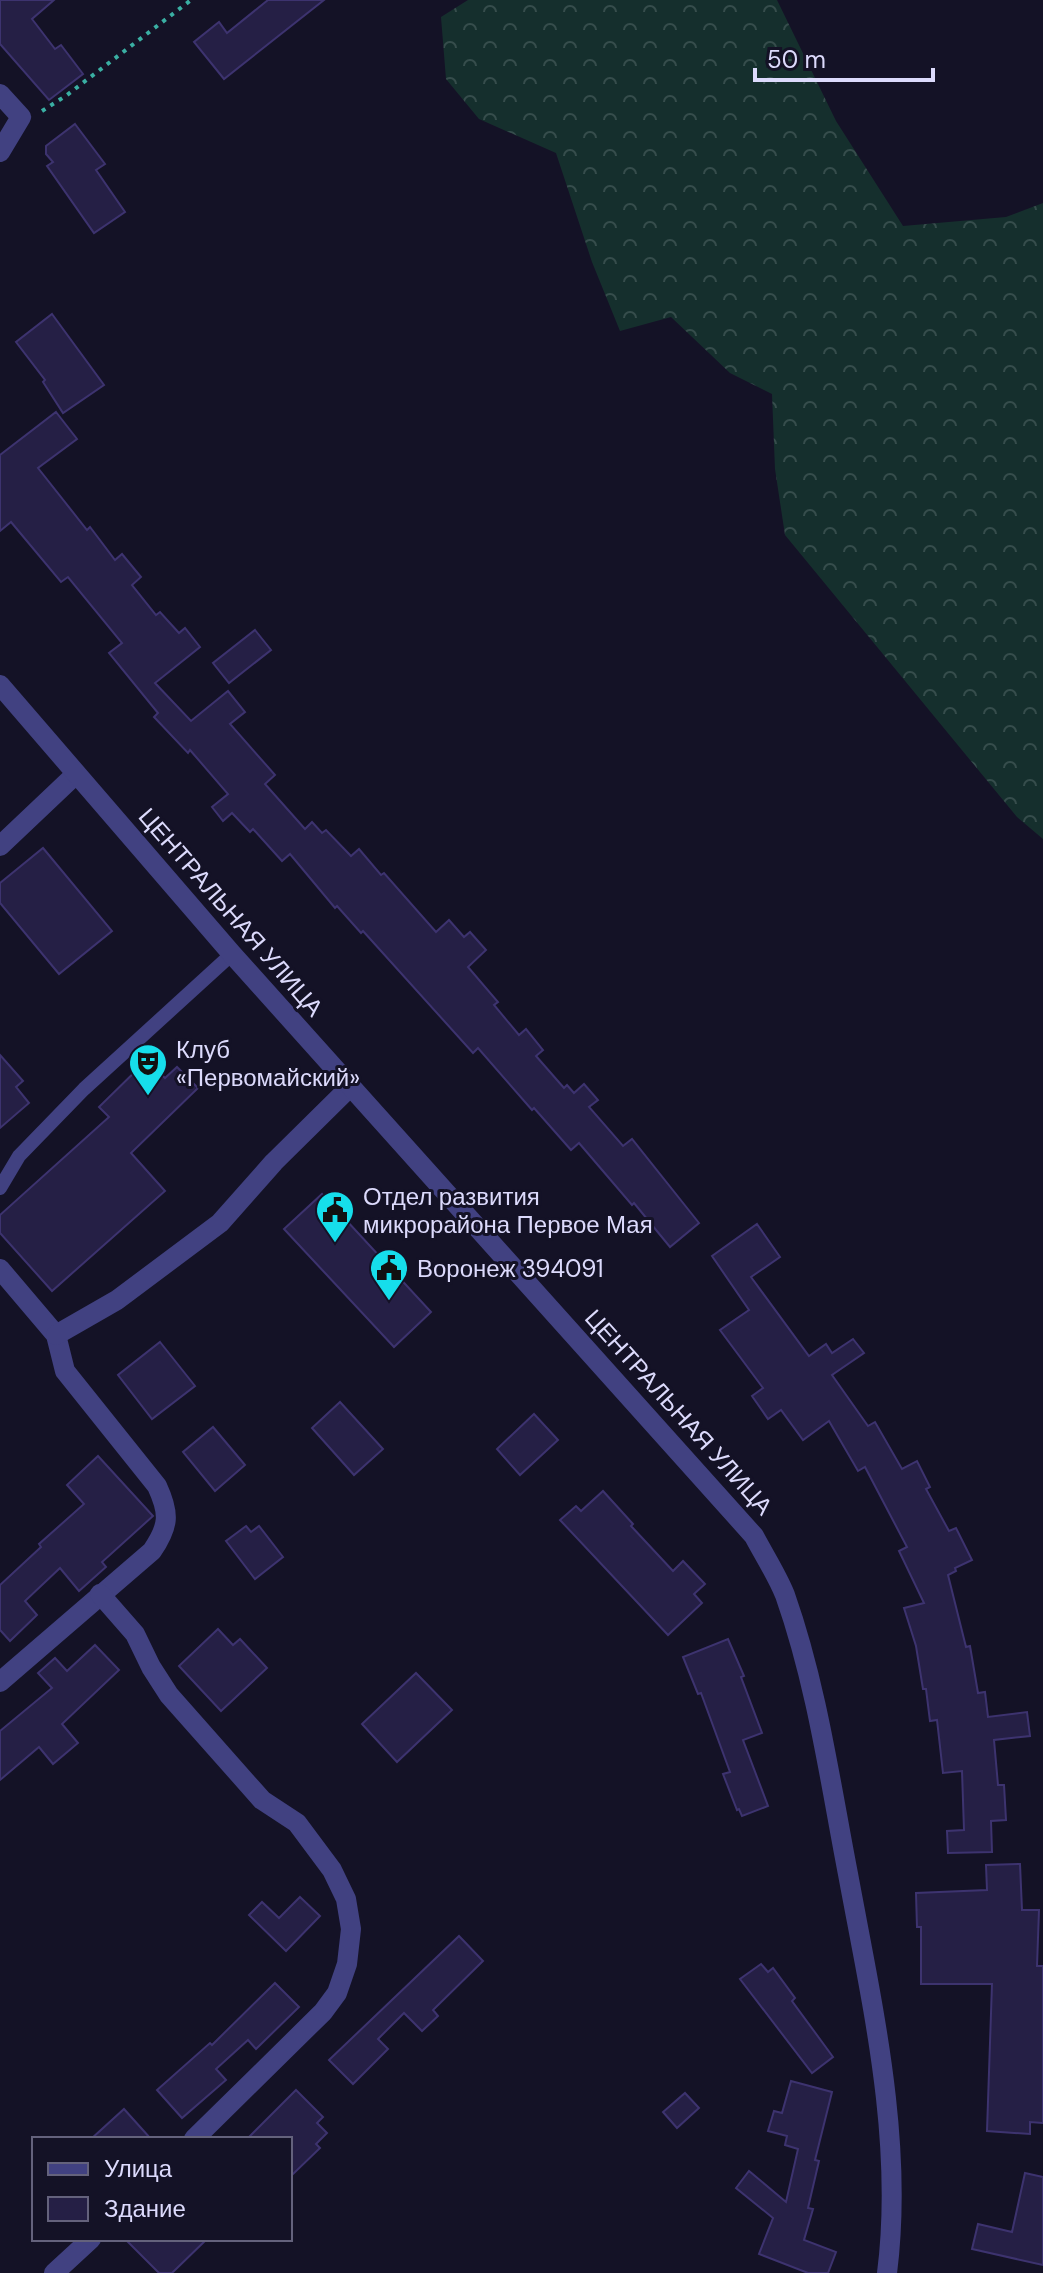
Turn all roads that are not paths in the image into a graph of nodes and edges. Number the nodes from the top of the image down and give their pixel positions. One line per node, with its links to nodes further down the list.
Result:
1 (0, 94): 2 (street)
2 (0, 152)
3 (0, 685): 4 (street, ЦЕНТРАЛЬНАЯ УЛИЦА)
4 (76, 774): 5 (street); 6 (street, ЦЕНТРАЛЬНАЯ УЛИЦА)
5 (0, 846)
6 (232, 954): 7 (street, ЦЕНТРАЛЬНАЯ УЛИЦА); 8 (lane)
7 (351, 1086): 10 (street); 16 (street, ЦЕНТРАЛЬНАЯ УЛИЦА)
8 (0, 1188)
9 (0, 1269): 10 (street)
10 (56, 1335): 11 (street)
11 (100, 1594): 12 (street); 13 (street)
12 (0, 1682)
13 (196, 2137)
14 (89, 2241): 15 (street)
15 (54, 2273)
16 (887, 2273)

